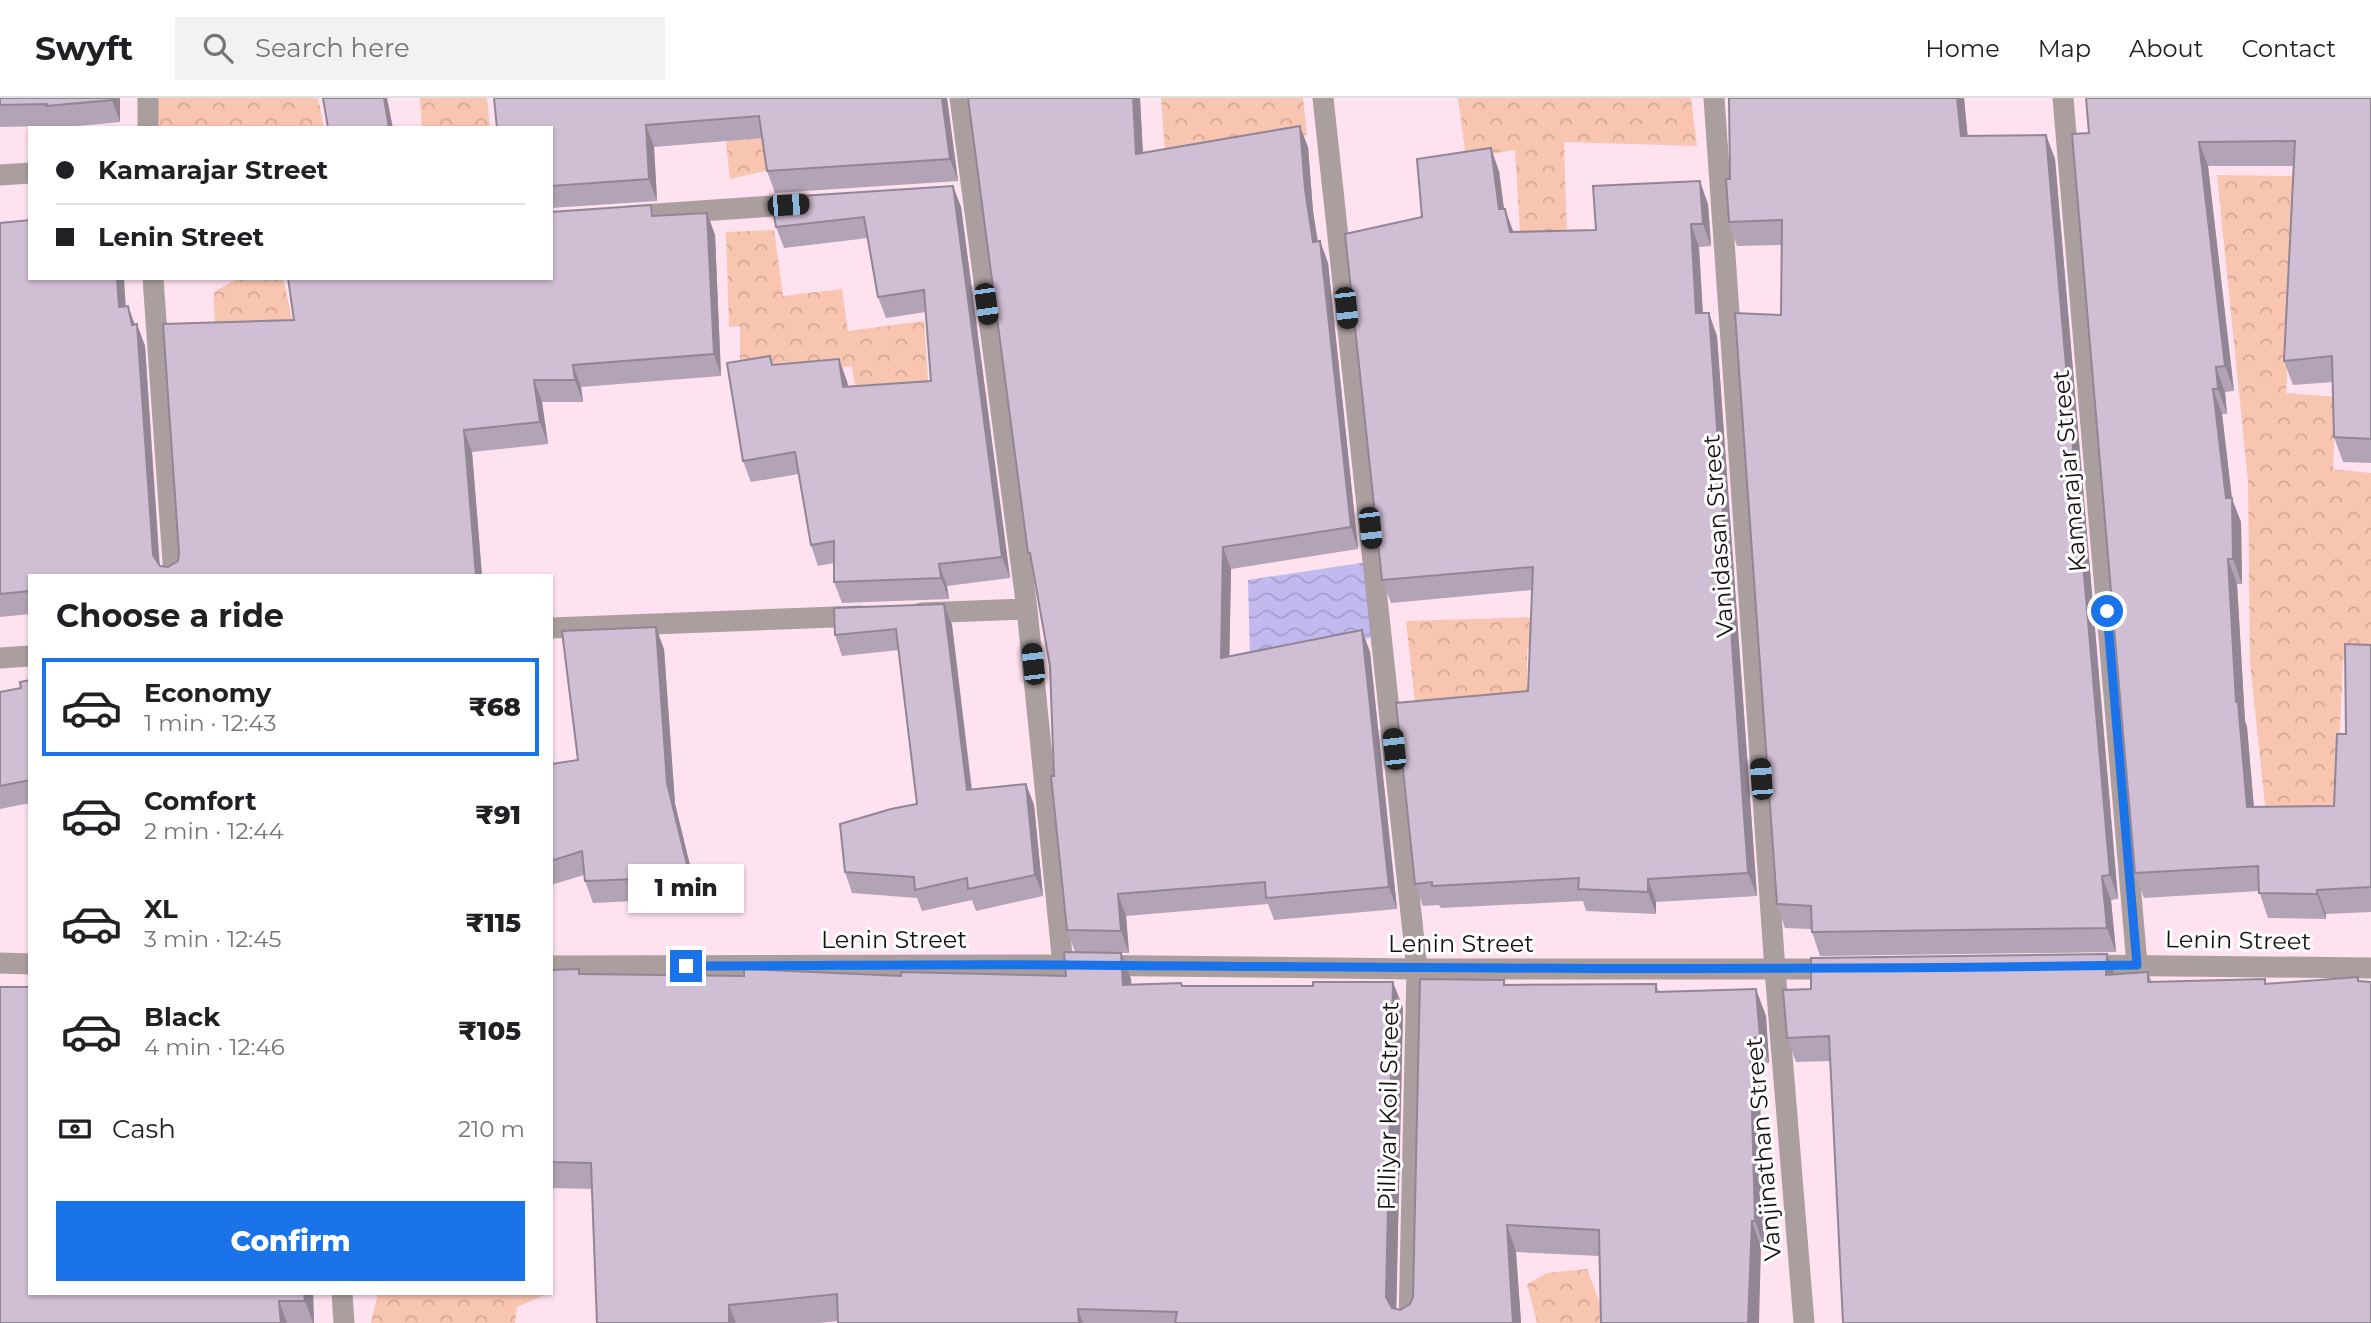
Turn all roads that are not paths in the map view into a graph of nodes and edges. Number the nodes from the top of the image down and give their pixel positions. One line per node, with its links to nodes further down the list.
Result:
1 (148, 98): 6 (street)
2 (960, 98): 13 (street)
3 (1323, 98): 26 (street, Pilliyar Koil Street)
4 (1714, 98): 28 (street, Vanidasan Street)
5 (2063, 98): 22 (street, Kamarajar Street)
6 (148, 126)
7 (28, 173): 8 (street)
8 (0, 175)
9 (822, 203): 10 (street)
10 (606, 218)
11 (153, 280): 12 (street)
12 (174, 574)
13 (1027, 609): 14 (street); 21 (street)
14 (905, 614)
15 (878, 615): 16 (street)
16 (553, 628)
17 (28, 656): 18 (street)
18 (0, 658)
19 (0, 963): 20 (street)
20 (28, 964)
21 (1063, 965): 24 (street, Lenin Street); 26 (street, Lenin Street)
22 (2137, 965): 23 (street, Lenin Street); 25 (street, Lenin Street)
23 (2067, 966)
24 (553, 967)
25 (2371, 968)
26 (1417, 969): 28 (street, Lenin Street); 31 (street, Pilliyar Koil Street)
27 (1858, 969): 28 (street, Lenin Street)
28 (1775, 970): 32 (street, Vanjinathan Street)
29 (342, 1295): 30 (street)
30 (344, 1323)
31 (1409, 1323)
32 (1804, 1323)

